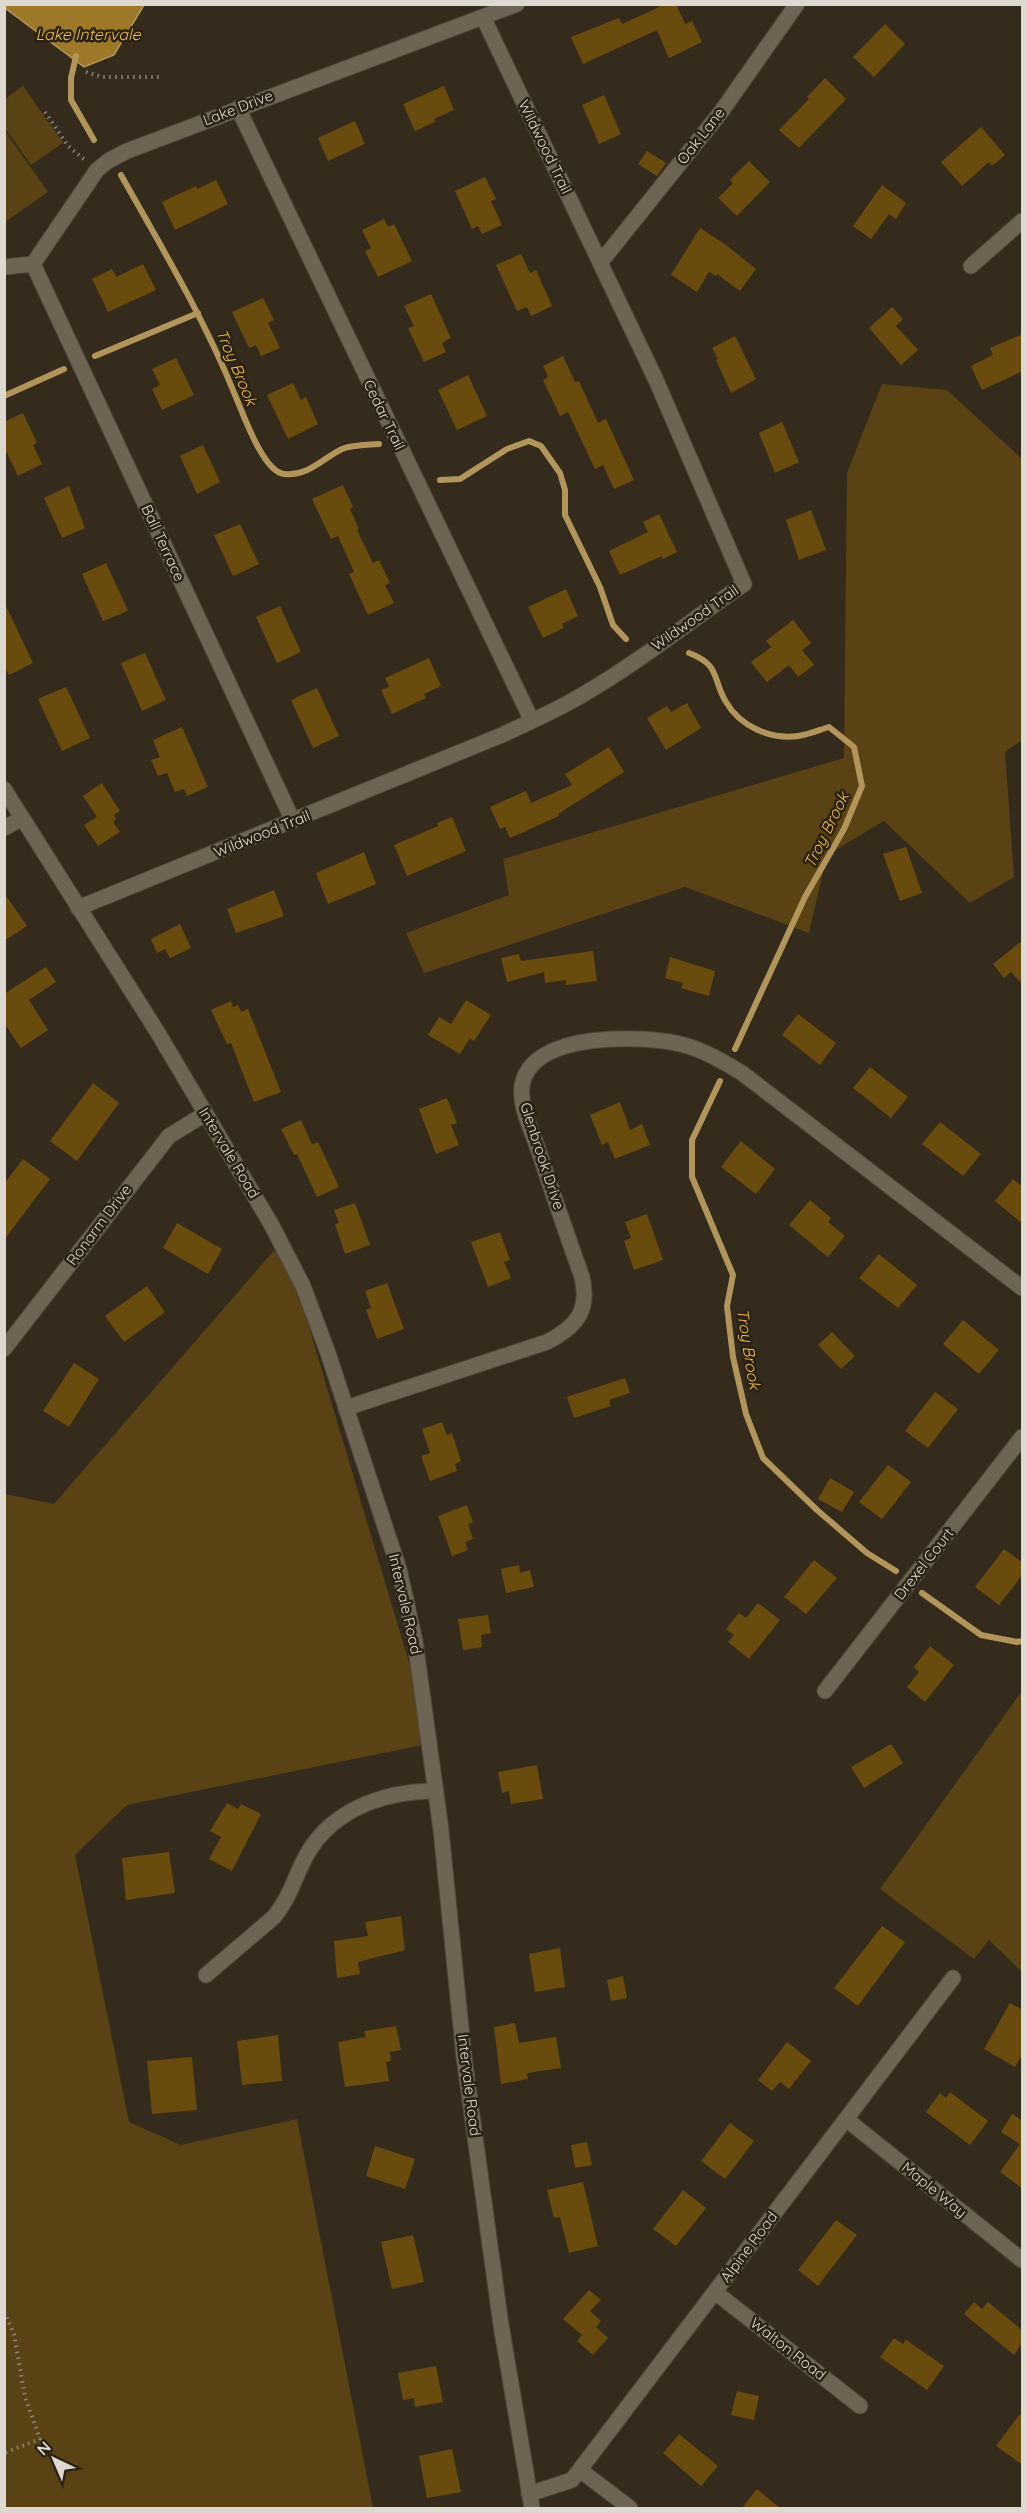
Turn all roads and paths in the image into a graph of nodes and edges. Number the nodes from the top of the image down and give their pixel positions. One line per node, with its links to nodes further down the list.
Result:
1 (517, 4): 3 (street, Lake Drive)
2 (797, 4): 10 (street, Oak Lane)
3 (483, 17): 6 (street, Lake Drive); 10 (street, Wildwood Trail)
4 (86, 72): 5 (path)
5 (162, 77)
6 (238, 108): 8 (street, Lake Drive); 14 (street, Cedar Trail)
7 (45, 112): 8 (path)
8 (97, 170): 11 (street, Lake Drive)
9 (1023, 221): 12 (street)
10 (600, 262): 14 (street, Wildwood Trail)
11 (33, 264): 13 (street); 17 (street, Ball Terrace)
12 (971, 266)
13 (4, 267)
14 (532, 721): 17 (street, Wildwood Trail)
15 (4, 789): 16 (street, Intervale Road)
16 (21, 819): 18 (street); 19 (street, Intervale Road)
17 (293, 821): 19 (street, Wildwood Trail)
18 (4, 828)
19 (78, 908): 20 (street, Intervale Road)
20 (205, 1114): 22 (street, Ronarm Drive); 23 (street, Intervale Road)
21 (1023, 1288): 23 (street, Glenbrook Drive)
22 (4, 1349)
23 (346, 1408): 26 (street, Intervale Road)
24 (1023, 1437): 25 (street, Drexel Court)
25 (825, 1691)
26 (436, 1791): 27 (street); 36 (street, Intervale Road)
27 (206, 1975)
28 (953, 1978): 29 (street, Alpine Road)
29 (846, 2119): 30 (street, Maple Way); 31 (street, Alpine Road)
30 (1023, 2260)
31 (715, 2292): 33 (street, Walton Road); 35 (street, Alpine Road)
32 (4, 2312): 34 (path)
33 (860, 2406)
34 (4, 2453)
35 (580, 2470): 36 (street, Alpine Road); 37 (street)
36 (530, 2501)
37 (630, 2508)

